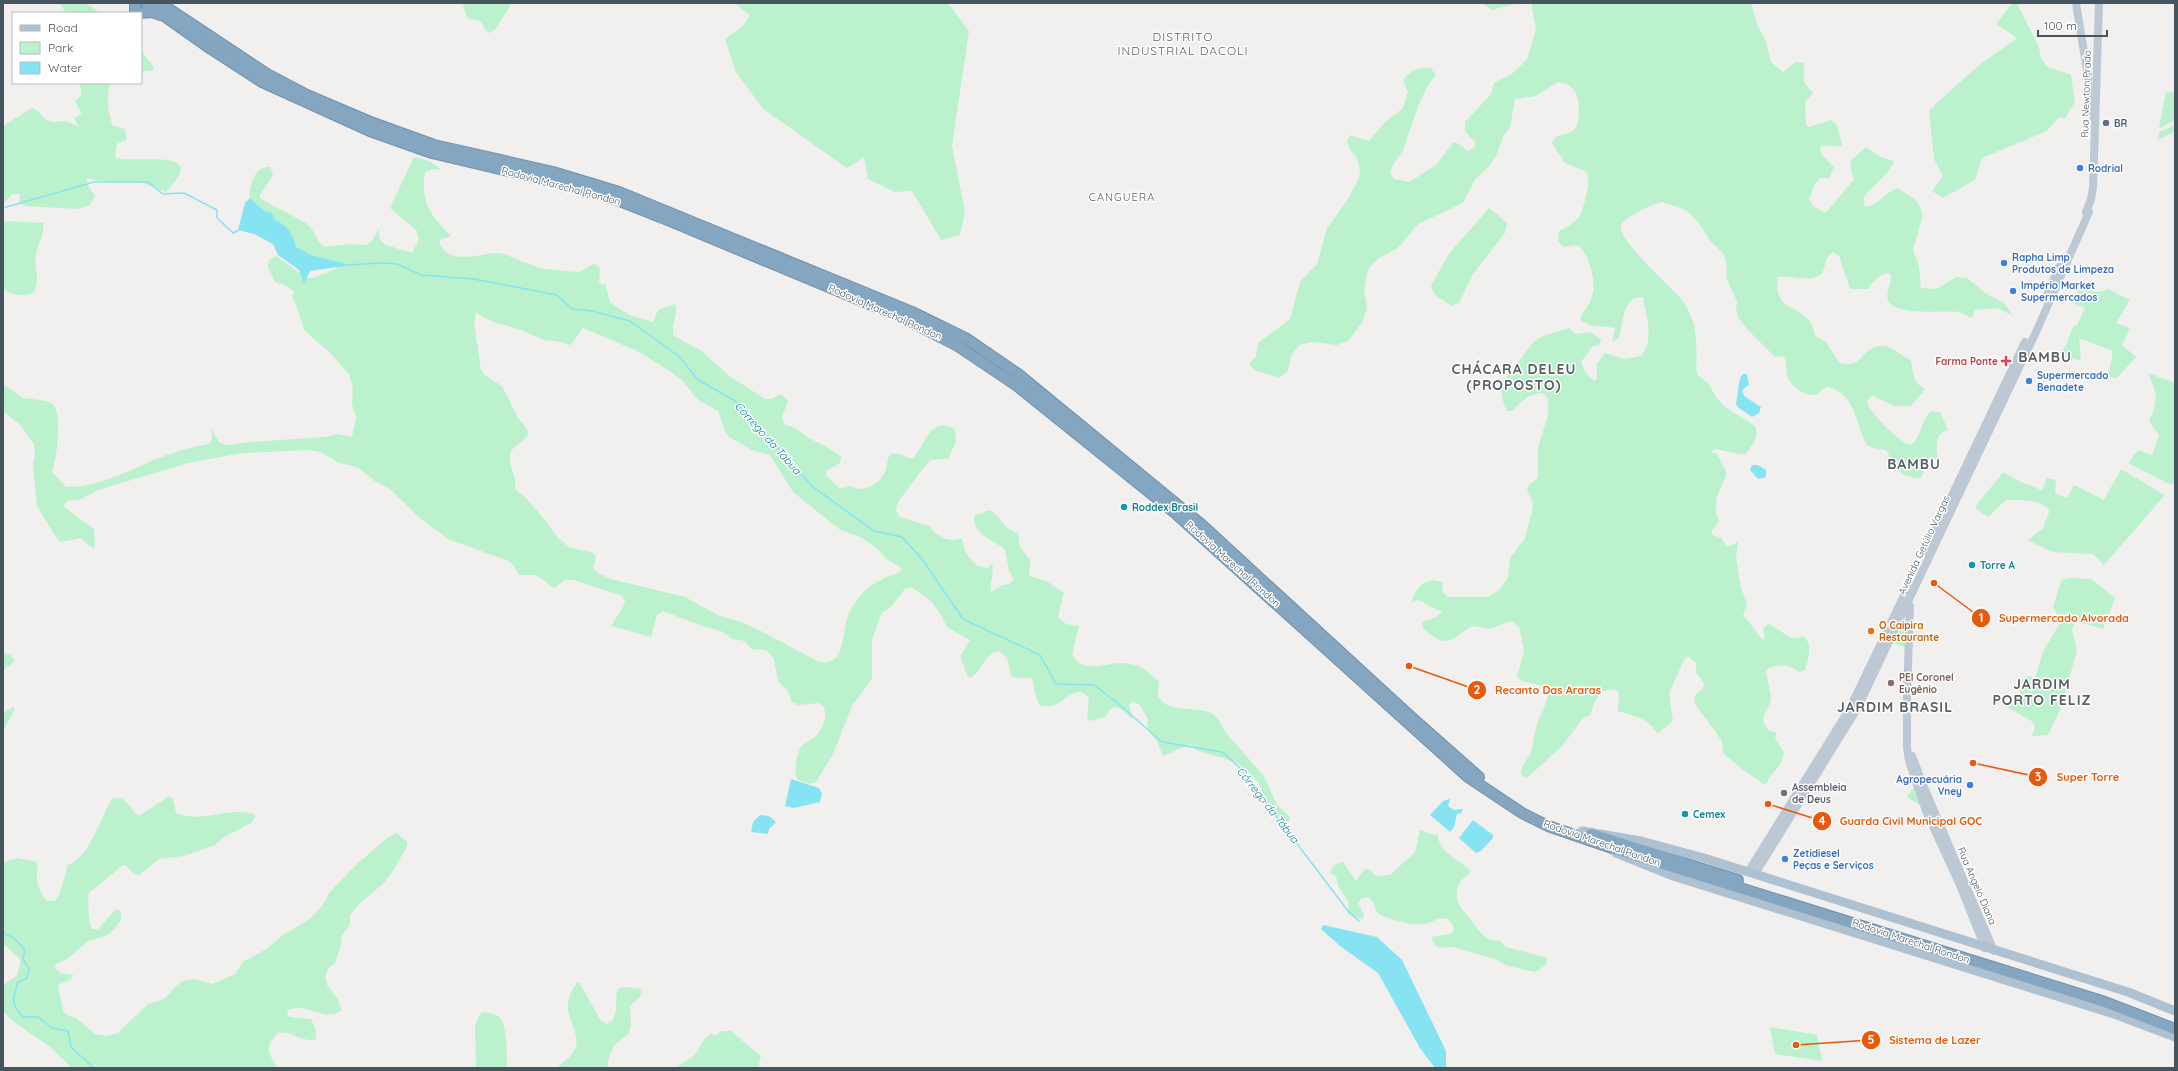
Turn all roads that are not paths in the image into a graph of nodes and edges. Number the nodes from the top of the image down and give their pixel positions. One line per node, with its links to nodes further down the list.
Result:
1 (146, 3): 6 (highway, Rodovia Marechal Rondon)
2 (160, 3): 10 (highway, Rodovia Marechal Rondon)
3 (2076, 3): 7 (street)
4 (2099, 3): 7 (street, Rua Newton Prado)
5 (142, 13): 6 (highway)
6 (165, 16): 10 (highway, Rodovia Marechal Rondon)
7 (2095, 120): 8 (street, Rua Newton Prado)
8 (2094, 161): 9 (street, Avenida Getúlio Vargas)
9 (1905, 600): 11 (street, Avenida Getúlio Vargas); 12 (street, Rua Angelo Diana)
10 (1581, 834): 11 (main road); 14 (highway, Rodovia Marechal Rondon); 15 (highway, Rodovia Marechal Rondon); 16 (main road)
11 (1752, 873): 12 (main road)
12 (1989, 949): 13 (main road)
13 (2175, 1011)
14 (2175, 1022)
15 (2175, 1029)
16 (2175, 1037)

